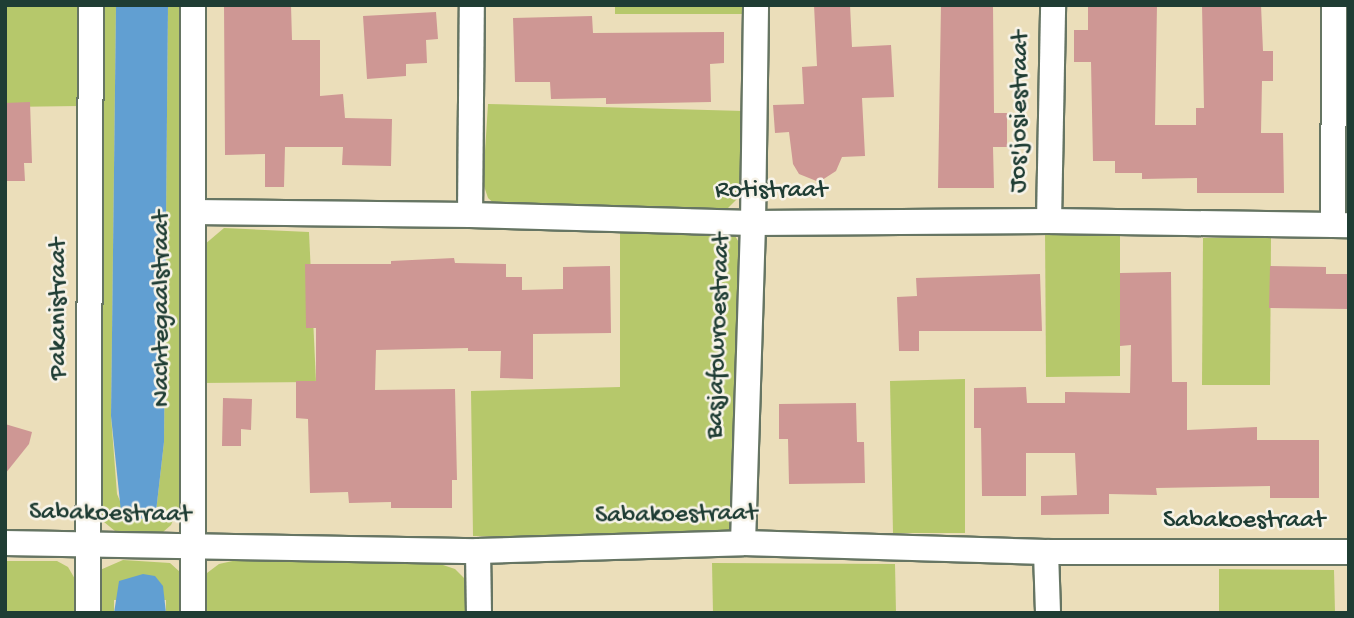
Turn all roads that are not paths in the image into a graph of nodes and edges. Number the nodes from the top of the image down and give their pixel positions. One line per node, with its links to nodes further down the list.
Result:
1 (91, 5): 14 (street, Pakanistraat)
2 (193, 5): 7 (street, Nachtegaalstraat)
3 (472, 5): 8 (street)
4 (756, 5): 10 (street, Basjafowroestraat)
5 (1053, 5): 9 (street, Jos'josiestraat)
6 (1334, 5): 11 (street)
7 (194, 212): 8 (street, Rotistraat); 15 (street, Nachtegaalstraat)
8 (470, 215): 10 (street, Rotistraat)
9 (1049, 221): 10 (street, Rotistraat); 11 (street, Rotistraat)
10 (753, 223): 13 (street, Basjafowroestraat)
11 (1341, 225)
12 (5, 543): 14 (street, Sabakoestraat)
13 (743, 543): 16 (street, Sabakoestraat); 17 (street, Sabakoestraat)
14 (89, 545): 15 (street, Sabakoestraat); 19 (street, Pakanistraat)
15 (193, 545): 16 (street, Sabakoestraat); 20 (street, Nachtegaalstraat)
16 (478, 551): 21 (street)
17 (1046, 552): 18 (street, Sabakoestraat); 22 (street)
18 (1349, 552)
19 (88, 613)
20 (193, 613)
21 (479, 613)
22 (1048, 613)

